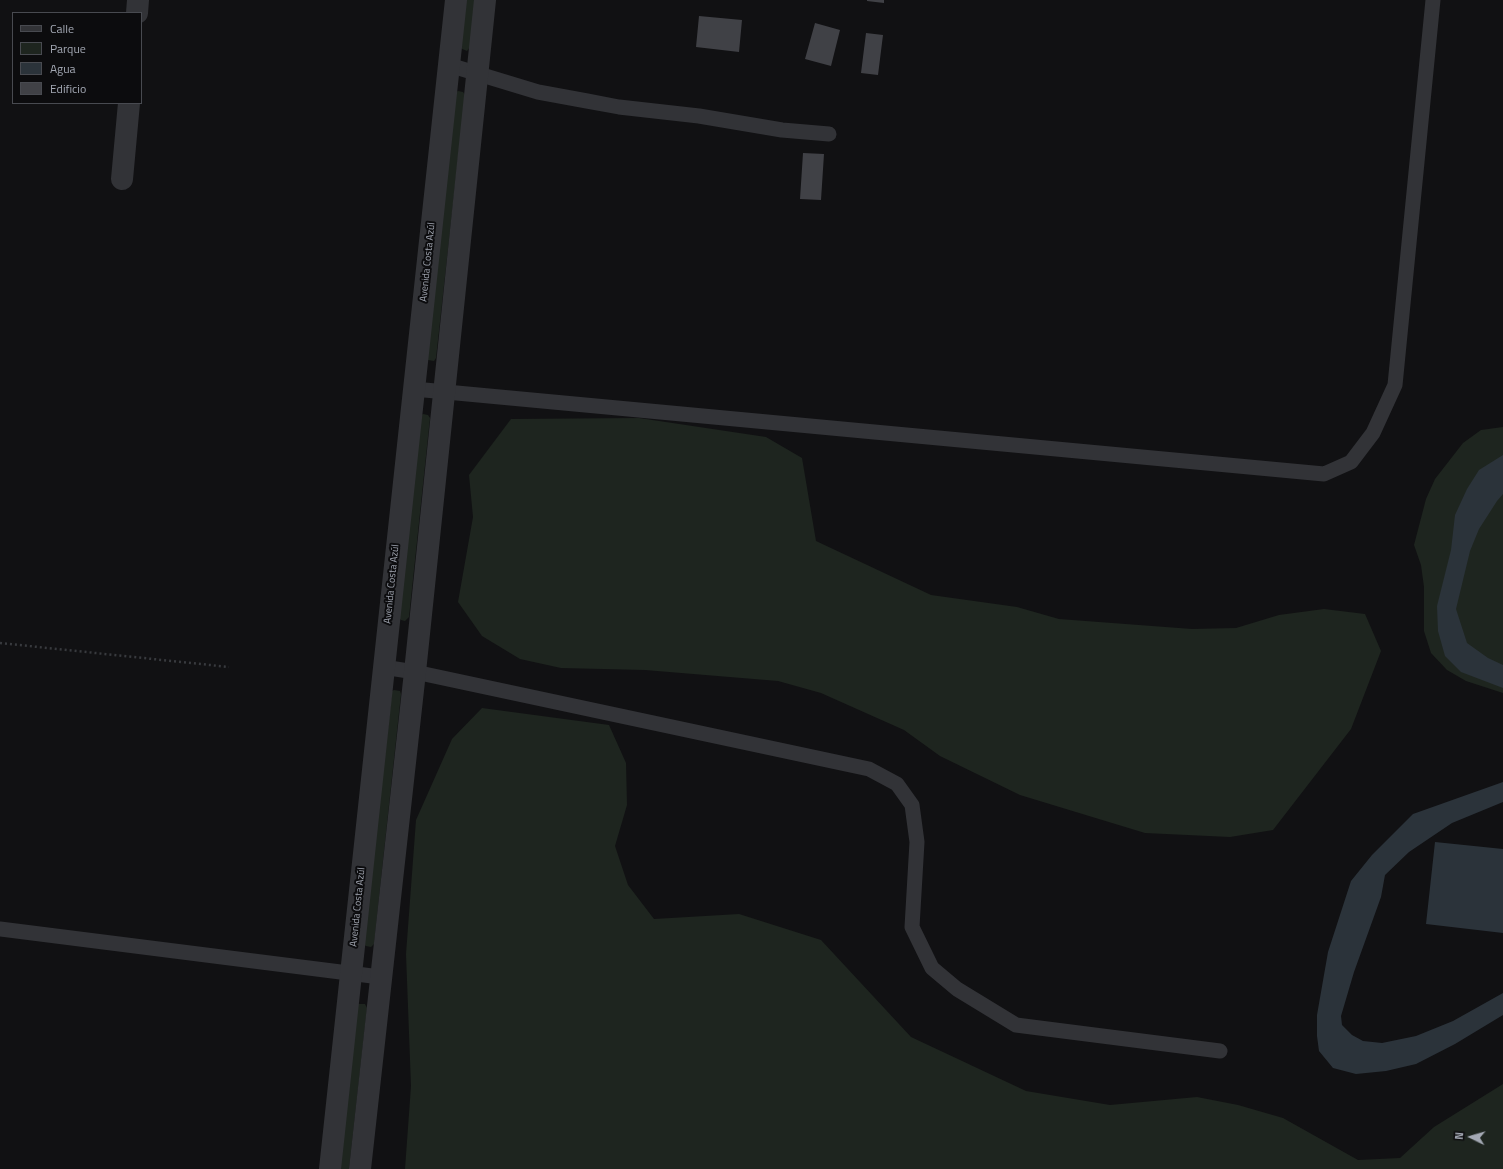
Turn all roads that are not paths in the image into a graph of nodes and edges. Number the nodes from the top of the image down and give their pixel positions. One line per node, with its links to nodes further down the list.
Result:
1 (138, 0): 5 (street)
2 (456, 0): 6 (street, Avenida Costa Azúl)
3 (485, 0): 7 (street)
4 (1433, 0): 12 (lane)
5 (137, 12)
6 (449, 65): 7 (lane); 11 (street, Avenida Costa Azúl)
7 (477, 73): 9 (lane); 12 (street)
8 (129, 104): 10 (street)
9 (829, 134)
10 (122, 179)
11 (414, 389): 12 (lane); 13 (street, Avenida Costa Azúl)
12 (443, 391): 14 (street)
13 (383, 667): 14 (lane); 16 (street, Avenida Costa Azúl)
14 (415, 672): 17 (street); 18 (lane)
15 (0, 929): 16 (lane)
16 (351, 973): 17 (lane); 19 (street, Avenida Costa Azúl)
17 (380, 977): 20 (street)
18 (1220, 1051)
19 (330, 1169)
20 (360, 1169)

